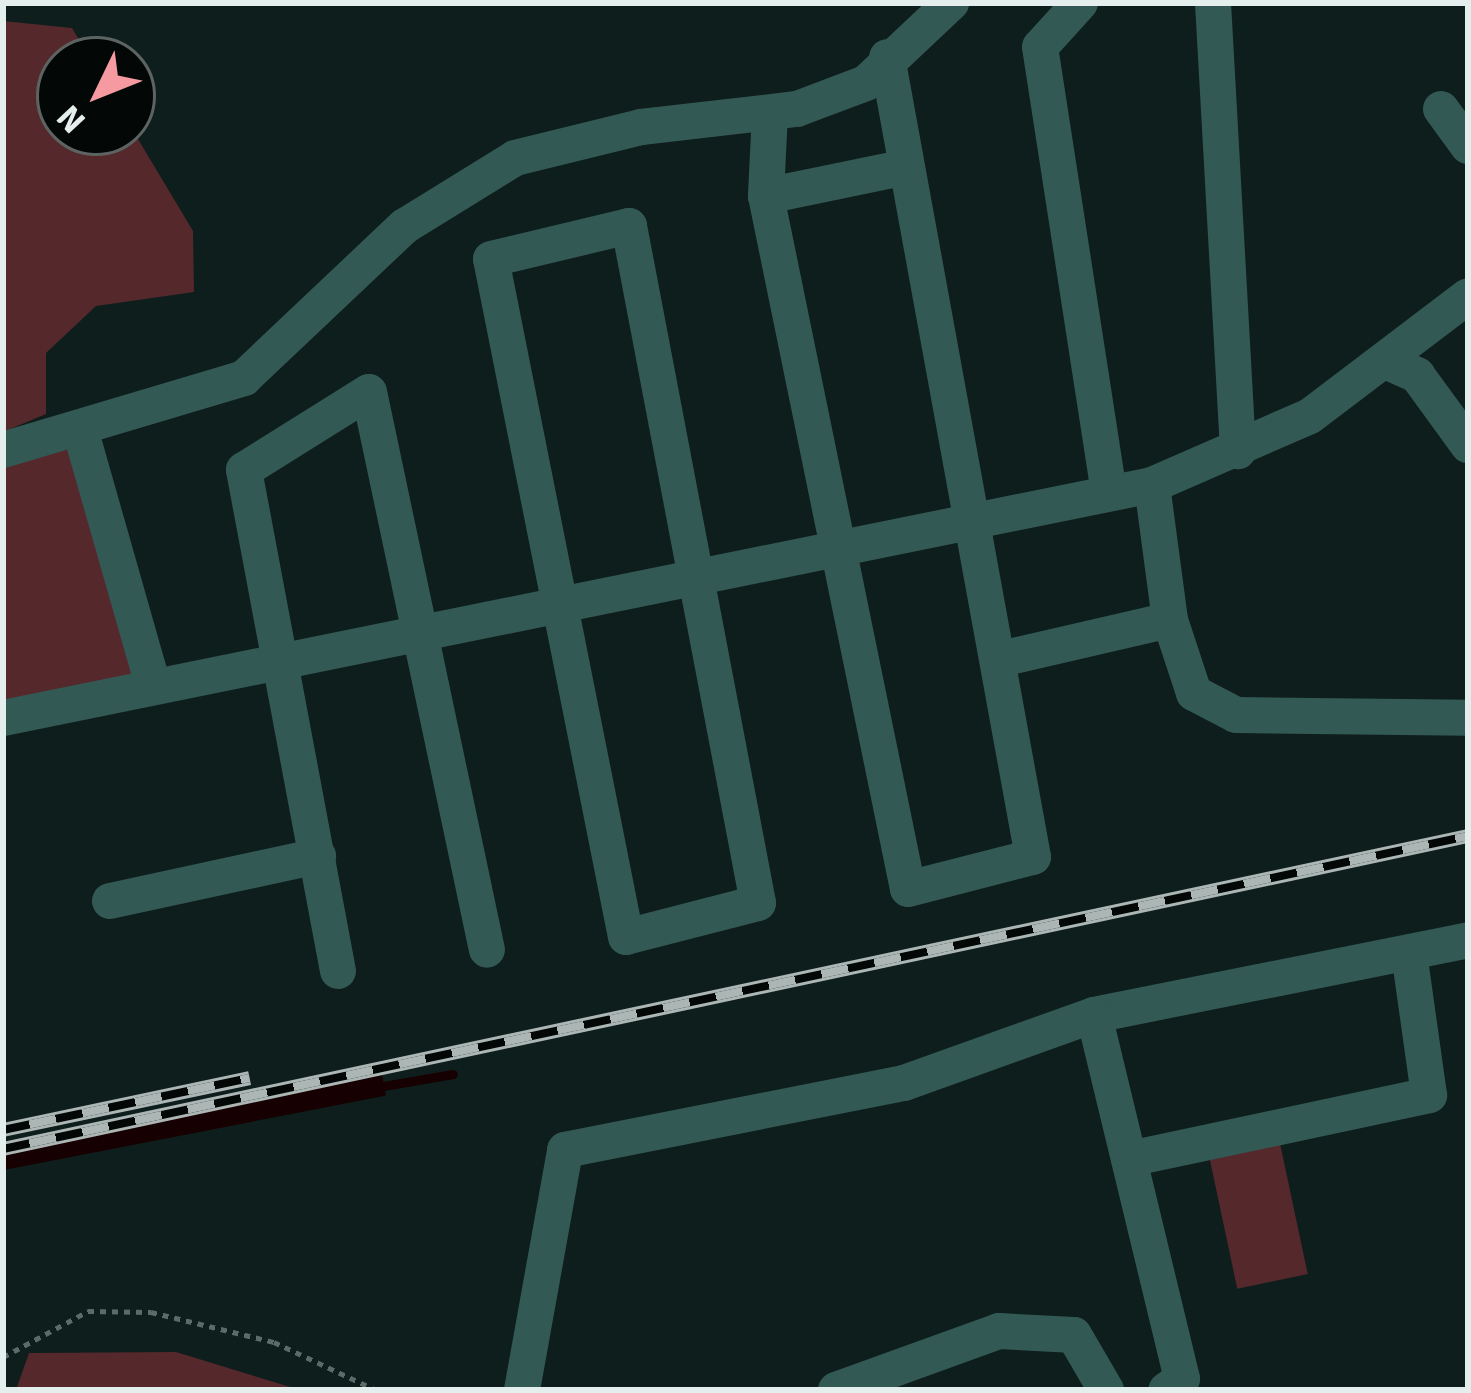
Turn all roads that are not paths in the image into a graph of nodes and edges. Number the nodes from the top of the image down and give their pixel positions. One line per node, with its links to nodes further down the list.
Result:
1 (950, 3): 4 (street)
2 (1080, 3): 17 (street)
3 (1213, 3): 15 (street)
4 (886, 57): 6 (street); 8 (street)
5 (1441, 109): 7 (street)
6 (770, 113): 9 (street); 12 (street)
7 (1468, 146)
8 (906, 167): 9 (street); 18 (street)
9 (766, 196): 19 (street)
10 (1468, 296): 11 (street)
11 (1390, 363): 13 (street); 15 (street)
12 (80, 429): 14 (street); 26 (street)
13 (1468, 445)
14 (3, 451)
15 (1238, 451): 16 (street)
16 (1152, 485): 17 (street); 22 (street)
17 (1109, 493): 18 (street)
18 (974, 520): 19 (street); 25 (street)
19 (838, 546): 20 (street); 25 (street)
20 (698, 573): 21 (street); 21 (street); 21 (street)
21 (557, 598): 23 (street)
22 (1170, 620): 25 (street); 28 (street)
23 (421, 626): 24 (street); 24 (street); 32 (street)
24 (282, 654): 26 (street); 29 (street)
25 (1005, 658)
26 (152, 682): 27 (street)
27 (3, 718)
28 (1468, 718)
29 (318, 856): 30 (street); 34 (street)
30 (110, 901)
31 (1468, 940): 33 (street)
32 (487, 950)
33 (1409, 952): 35 (street); 36 (street)
34 (338, 971)
35 (1094, 1015): 36 (street); 37 (street)
36 (1129, 1159): 40 (street)
37 (522, 1390)
38 (836, 1390): 39 (street)
39 (1106, 1390)
40 (1166, 1390)

